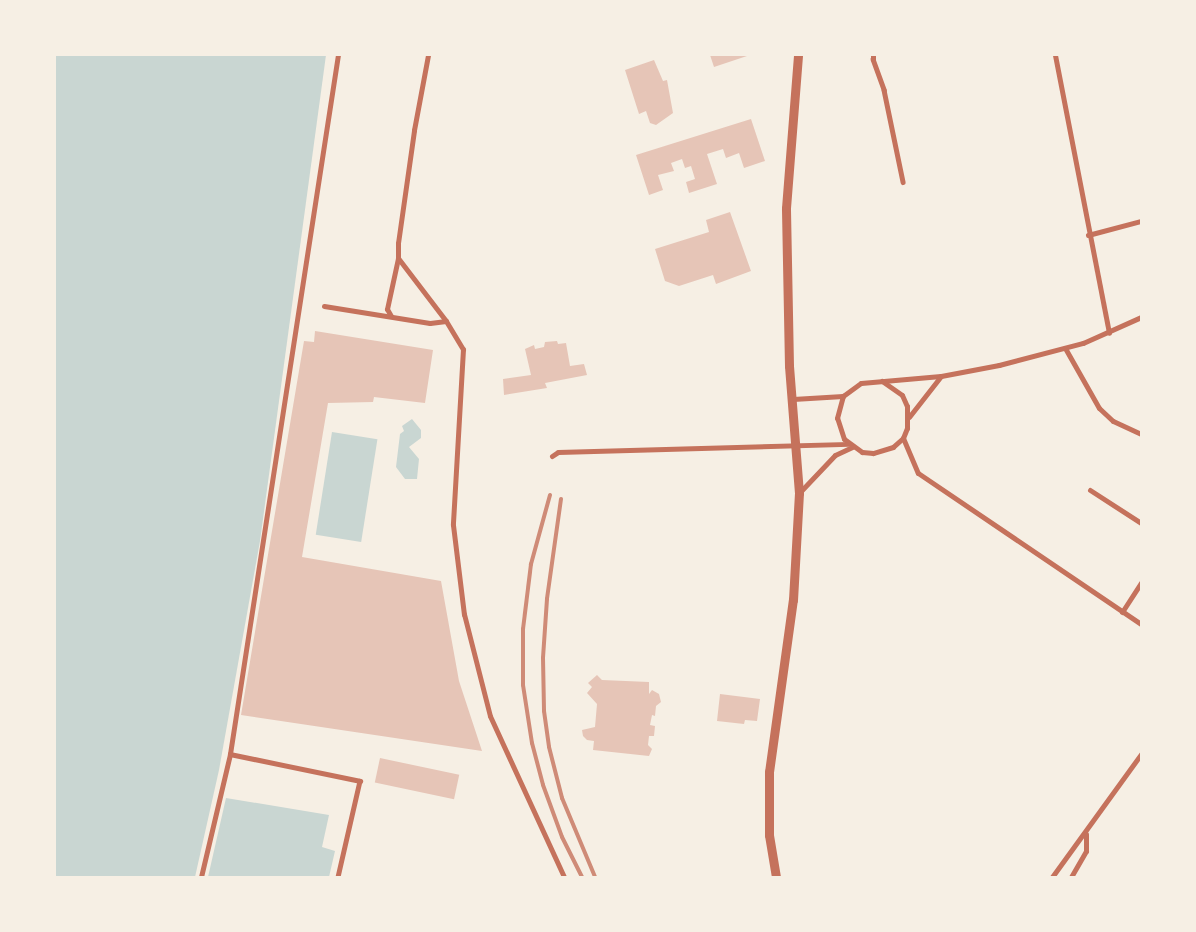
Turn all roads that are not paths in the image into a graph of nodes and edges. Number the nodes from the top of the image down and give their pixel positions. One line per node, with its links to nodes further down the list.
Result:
1 (338, 55): 32 (street)
2 (428, 55): 9 (street)
3 (798, 55): 19 (street)
4 (1055, 55): 8 (street)
5 (873, 57): 6 (street)
6 (903, 182)
7 (1141, 222): 8 (street)
8 (1088, 235): 14 (street)
9 (398, 258): 11 (street); 13 (street)
10 (324, 306): 11 (street)
11 (391, 316): 13 (street)
12 (1141, 317): 14 (street)
13 (446, 321): 37 (street)
14 (1109, 333): 15 (street)
15 (1065, 348): 16 (street); 21 (street)
16 (941, 376): 17 (street); 20 (street)
17 (882, 381): 18 (street); 20 (street)
18 (843, 396): 19 (street); 23 (street)
19 (793, 399): 24 (street)
20 (909, 417): 22 (street)
21 (1141, 434)
22 (903, 438): 23 (street); 30 (street)
23 (850, 445): 24 (street); 27 (street)
24 (796, 447): 25 (street); 27 (street)
25 (552, 456)
26 (1090, 490): 28 (street)
27 (799, 493): 38 (street)
28 (1141, 523)
29 (1141, 582): 30 (street)
30 (1122, 612): 31 (street)
31 (1141, 624)
32 (230, 754): 35 (street); 36 (street)
33 (1141, 754): 34 (street)
34 (1086, 834): 39 (street); 40 (street)
35 (202, 877)
36 (338, 877)
37 (564, 877)
38 (776, 877)
39 (1052, 877)
40 (1071, 877)

